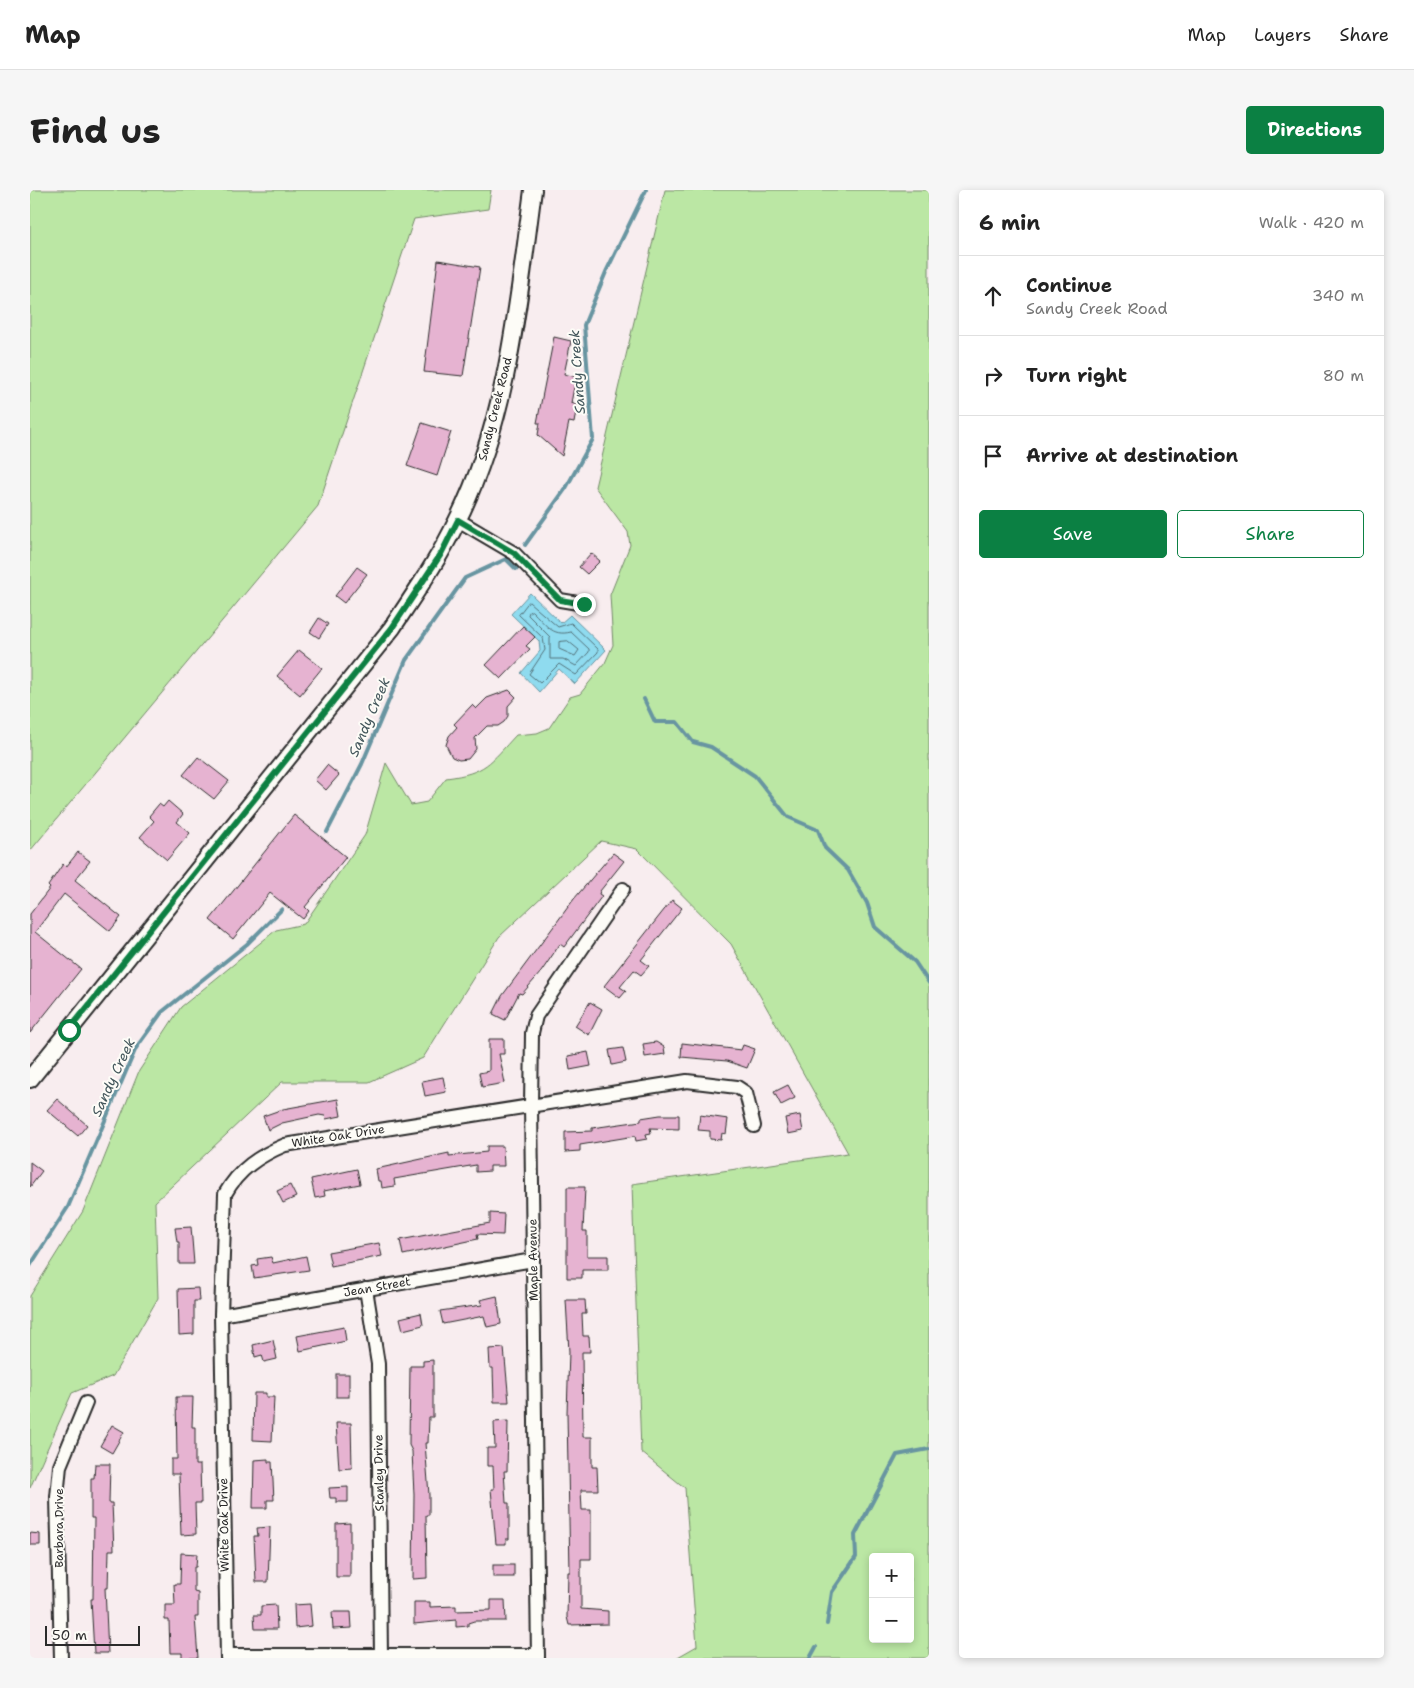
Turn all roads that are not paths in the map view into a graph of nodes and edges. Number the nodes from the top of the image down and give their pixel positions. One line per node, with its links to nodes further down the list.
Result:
1 (533, 190): 2 (main road, Sandy Creek Road)
2 (458, 520): 3 (street); 5 (main road, Sandy Creek Road)
3 (584, 604)
4 (623, 889): 6 (street, Maple Avenue)
5 (30, 1079)
6 (531, 1106): 7 (street, White Oak Drive); 8 (street, Maple Avenue); 10 (street, White Oak Drive)
7 (754, 1126)
8 (533, 1260): 9 (street, Jean Street); 14 (street, Maple Avenue)
9 (366, 1288): 10 (street, Jean Street); 12 (street, Stanley Drive)
10 (222, 1315): 13 (street, White Oak Drive)
11 (86, 1403): 15 (street, Barbara Drive)
12 (381, 1656): 13 (street); 14 (street)
13 (227, 1657)
14 (538, 1657)
15 (61, 1658)

